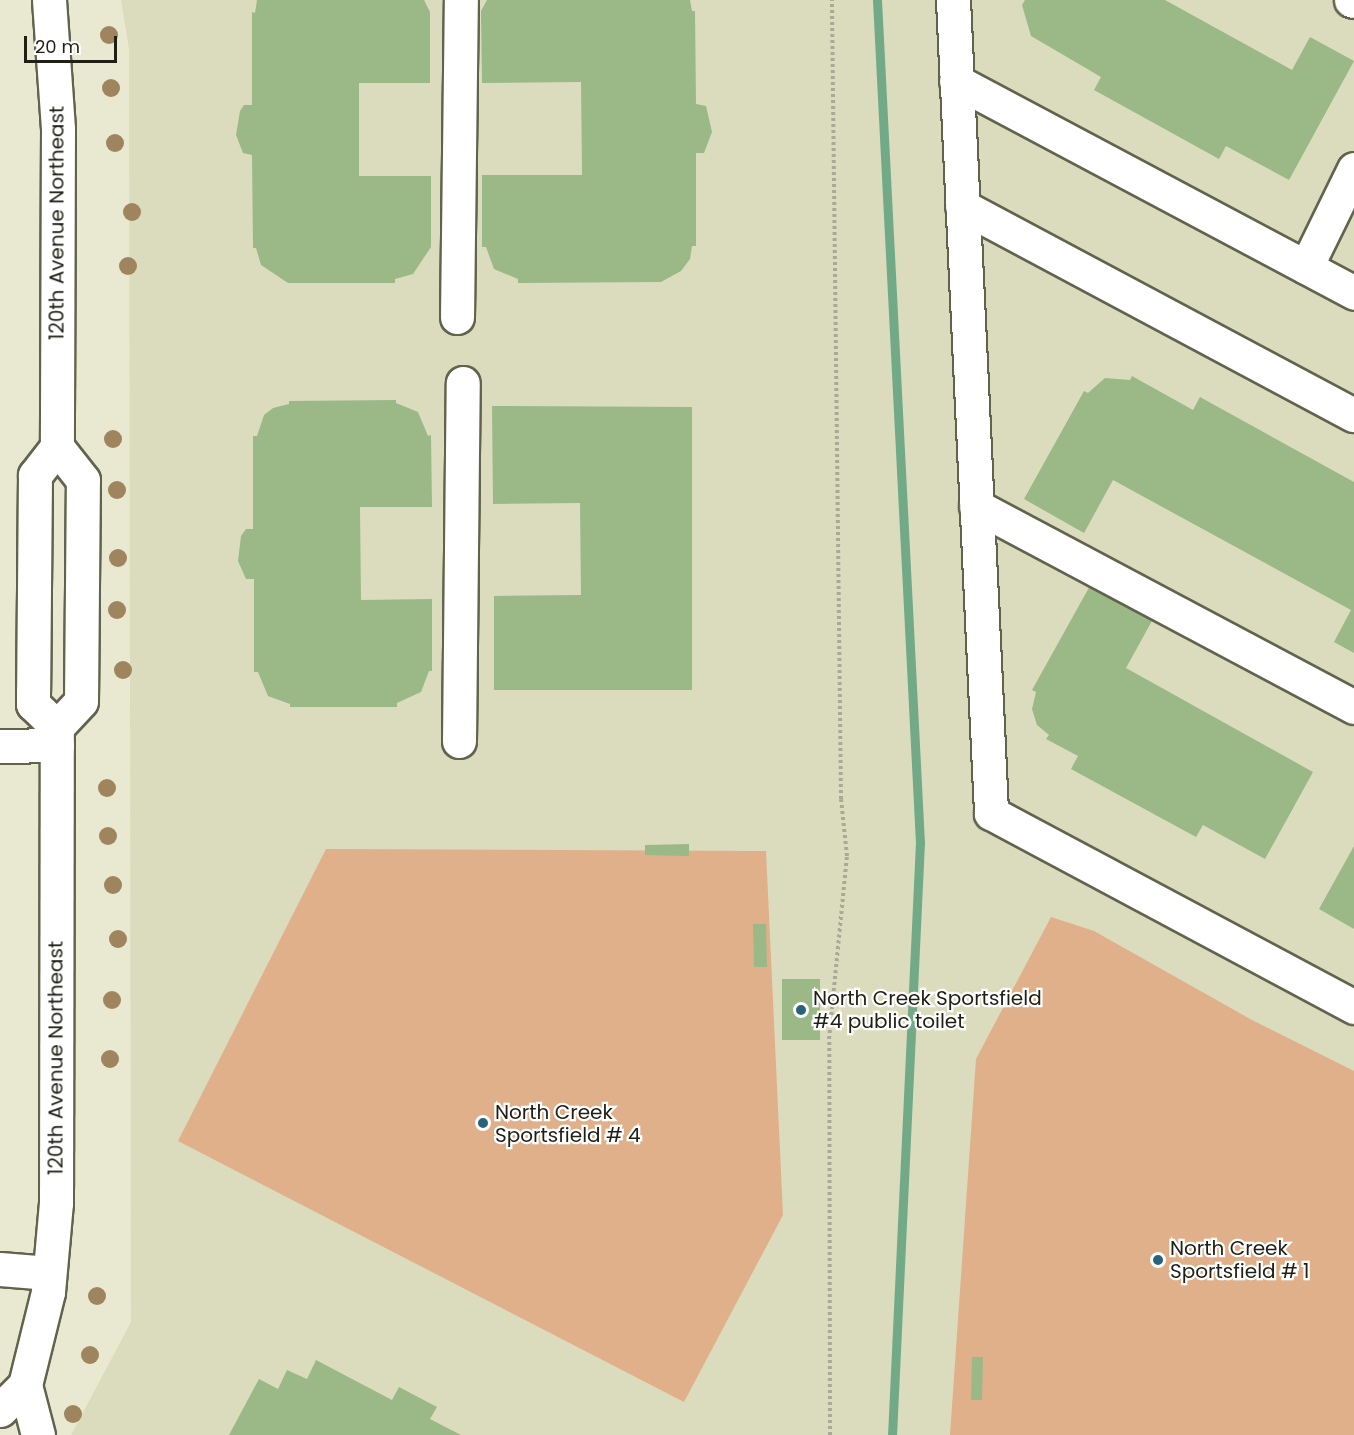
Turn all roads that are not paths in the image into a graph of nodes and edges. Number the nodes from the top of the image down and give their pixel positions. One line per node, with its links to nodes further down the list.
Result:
1 (49, 0): 12 (main road, 120th Avenue Northeast)
2 (461, 0): 9 (main road)
3 (953, 0): 4 (main road)
4 (956, 81): 6 (main road); 7 (main road)
5 (1354, 169): 7 (main road)
6 (962, 206): 11 (main road); 13 (main road)
7 (1306, 267): 8 (main road)
8 (1354, 293)
9 (457, 317)
10 (463, 382): 16 (main road)
11 (1354, 415)
12 (57, 447): 15 (main road); 15 (main road)
13 (976, 506): 14 (main road); 18 (main road)
14 (1354, 707)
15 (57, 736): 17 (main road); 20 (main road, 120th Avenue Northeast)
16 (459, 741)
17 (0, 746)
18 (1354, 1007)
19 (0, 1269): 20 (main road)
20 (49, 1273): 21 (main road, 120th Avenue Northeast)
21 (25, 1385): 22 (main road); 23 (main road, 120th Avenue Northeast)
22 (0, 1410)
23 (38, 1435)

